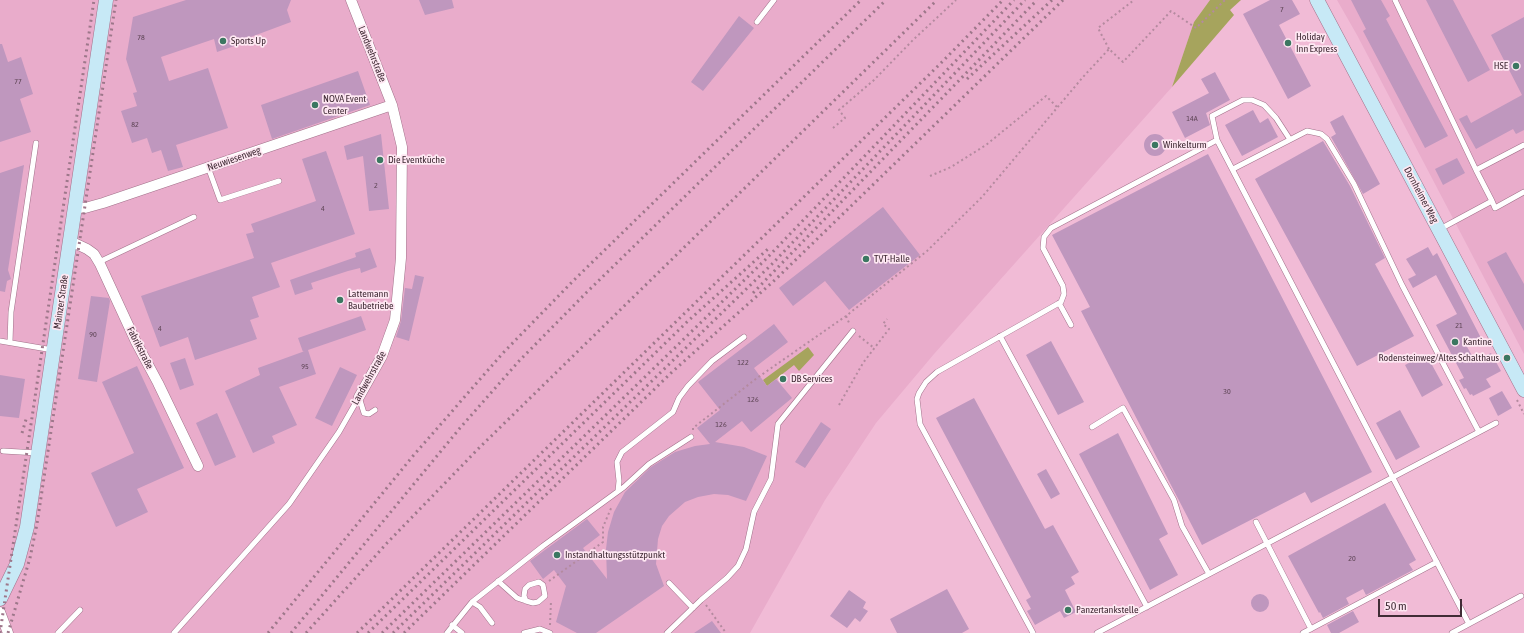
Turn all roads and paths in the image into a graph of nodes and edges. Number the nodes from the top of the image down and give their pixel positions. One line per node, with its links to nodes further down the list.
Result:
1 (106, 0): 25 (street, Mainzer Straße)
2 (351, 0): 11 (street, Landwehrstraße)
3 (774, 0): 9 (lane)
4 (956, 0): 13 (path)
5 (1134, 0): 10 (path)
6 (1225, 0): 10 (path)
7 (1317, 0): 27 (street, Dornheimer Weg)
8 (1395, 0): 20 (lane)
9 (756, 22)
10 (1109, 49): 12 (path)
11 (392, 105): 18 (street, Neuwiesenweg); 40 (street, Landwehrstraße)
12 (1057, 107): 21 (path); 46 (path)
13 (833, 128)
14 (1289, 138): 15 (lane); 19 (lane); 45 (lane)
15 (1217, 140): 19 (lane); 30 (lane)
16 (36, 143): 37 (lane)
17 (1524, 145): 20 (lane)
18 (208, 167): 22 (lane); 25 (street, Neuwiesenweg)
19 (1232, 169): 50 (lane)
20 (1476, 170): 24 (lane)
21 (930, 176)
22 (279, 181)
23 (1524, 192): 24 (lane)
24 (1492, 202): 27 (lane)
25 (75, 207): 28 (street, Mainzer Straße)
26 (194, 217): 29 (lane)
27 (1439, 229): 39 (street, Dornheimer Weg)
28 (70, 242): 29 (street, Fabrikstraße); 38 (street, Mainzer Straße)
29 (98, 262): 49 (street, Fabrikstraße)
30 (1059, 303): 32 (lane); 34 (lane)
31 (887, 319): 41 (path)
32 (1071, 325)
33 (853, 331): 64 (lane)
34 (1000, 336): 63 (lane); 81 (lane)
35 (744, 337): 51 (lane)
36 (0, 341): 37 (lane)
37 (10, 342): 38 (lane)
38 (54, 350): 48 (street, Mainzer Straße)
39 (1524, 390)
40 (359, 397): 42 (lane); 74 (lane, Landwehrstraße)
41 (839, 405)
42 (375, 410)
43 (1496, 423): 45 (lane)
44 (1092, 427): 55 (lane)
45 (1479, 432): 50 (lane)
46 (691, 437): 51 (lane)
47 (2, 451): 48 (lane)
48 (39, 453): 60 (street, Mainzer Straße)
49 (198, 466)
50 (1392, 477): 53 (lane); 54 (lane)
51 (618, 491): 56 (lane); 58 (path)
52 (1256, 522): 53 (lane)
53 (1266, 543): 55 (lane); 71 (lane)
54 (1437, 562): 69 (lane); 71 (lane)
55 (1209, 574): 63 (lane)
56 (498, 581): 61 (lane); 62 (lane)
57 (669, 583): 64 (lane)
58 (543, 585): 61 (lane); 61 (lane); 78 (path)
59 (1521, 596): 69 (lane)
60 (0, 599)
61 (526, 601)
62 (472, 602): 68 (lane); 70 (lane)
63 (1147, 606): 82 (lane)
64 (693, 608): 79 (lane)
65 (80, 610): 73 (lane)
66 (710, 610): 80 (path)
67 (0, 612): 72 (street)
68 (492, 623)
69 (1469, 624): 84 (lane)
70 (452, 626): 75 (lane); 76 (lane)
71 (1311, 629): 83 (lane)
72 (8, 633)
73 (58, 633)
74 (174, 633)
75 (447, 633)
76 (462, 633)
77 (524, 633): 78 (lane)
78 (550, 633)
79 (667, 633)
80 (726, 633)
81 (1033, 633)
82 (1097, 633)
83 (1303, 633)
84 (1452, 633)

